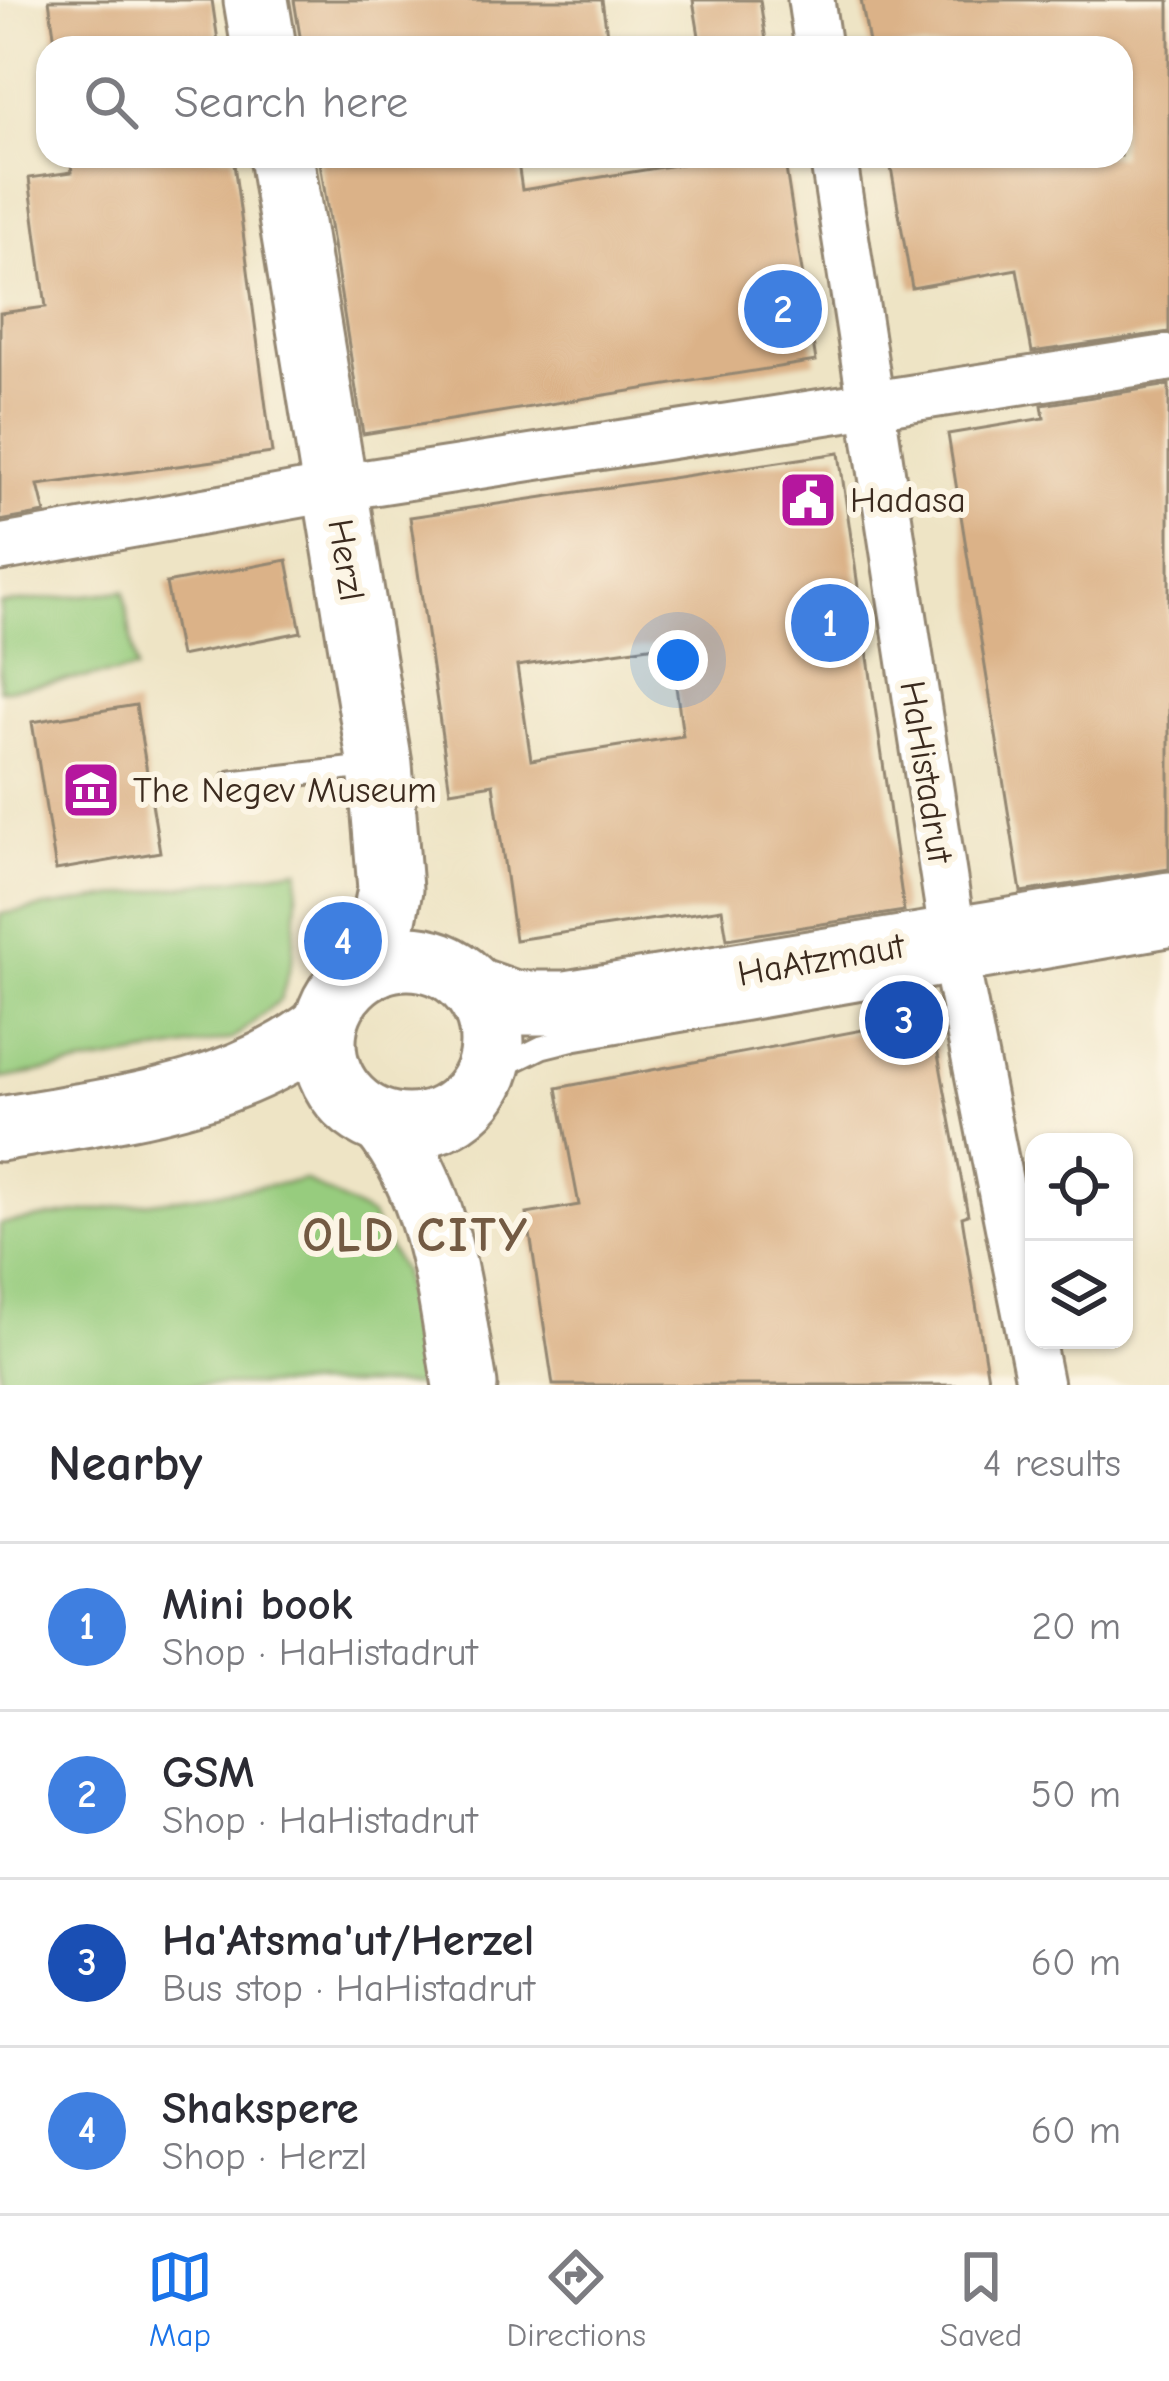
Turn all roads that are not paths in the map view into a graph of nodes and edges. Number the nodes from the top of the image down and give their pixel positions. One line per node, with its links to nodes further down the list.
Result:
1 (256, 0): 3 (street)
2 (811, 0): 4 (street)
3 (262, 36)
4 (816, 36)
5 (283, 168): 9 (street, Herzl)
6 (835, 168): 8 (street, HaHistadrut)
7 (1169, 358): 8 (street)
8 (868, 409): 9 (street); 15 (street, HaHistadrut)
9 (334, 488): 10 (street); 11 (street, Herzl)
10 (0, 548)
11 (380, 765): 12 (lane); 16 (street, Herzl)
12 (232, 782)
13 (1169, 904): 15 (street, HaAtzmaut)
14 (1169, 936): 15 (lane, HaAtzmaut)
15 (955, 956): 17 (street, HaAtzmaut); 19 (lane, HaAtzmaut); 23 (street, HaHistadrut)
16 (375, 964): 17 (street); 18 (street)
17 (474, 989): 19 (street)
18 (326, 1026): 20 (street); 21 (street)
19 (487, 1074): 20 (street)
20 (382, 1123): 22 (street)
21 (0, 1129)
22 (465, 1385)
23 (1040, 1385)

